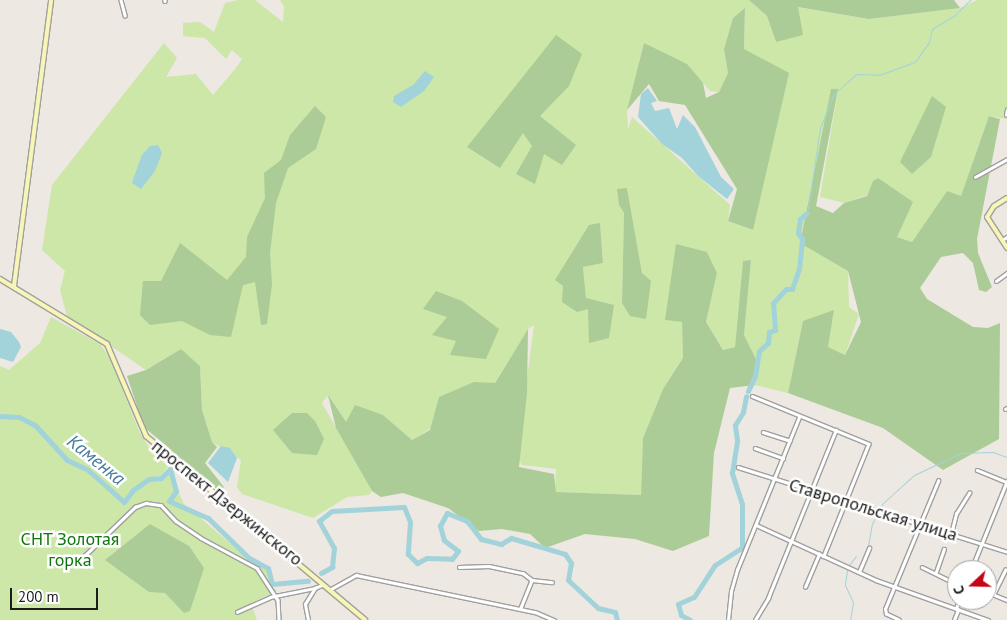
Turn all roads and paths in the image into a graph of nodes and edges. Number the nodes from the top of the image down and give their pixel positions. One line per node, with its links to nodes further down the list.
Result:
1 (51, 0): 15 (street)
2 (121, 0): 3 (street)
3 (125, 15)
4 (1007, 110): 5 (street)
5 (1006, 115)
6 (1007, 159): 7 (street)
7 (975, 178)
8 (1007, 198): 10 (street)
9 (1007, 237): 10 (street)
10 (1002, 240): 11 (street)
11 (1007, 248)
12 (1007, 273): 14 (street)
13 (0, 278): 15 (street, проспект Дзержинского)
14 (996, 281)
15 (14, 286): 51 (street, проспект Дзержинского)
16 (752, 396): 17 (street)
17 (799, 417): 18 (street); 20 (street)
18 (836, 430): 28 (street); 30 (street)
19 (763, 432): 20 (street)
20 (790, 441): 22 (street)
21 (755, 448): 22 (street)
22 (783, 458): 25 (street)
23 (738, 467): 25 (street, Ставропольская улица)
24 (977, 470): 27 (street)
25 (775, 479): 28 (street, Ставропольская улица); 32 (street)
26 (938, 481): 31 (street)
27 (1007, 482): 35 (street)
28 (810, 490): 30 (street, Ставропольская улица); 34 (street)
29 (968, 493): 33 (street)
30 (846, 501): 31 (street, Ставропольская улица); 40 (street)
31 (921, 524): 33 (street, Ставропольская улица); 53 (street)
32 (756, 525): 34 (street); 66 (street)
33 (951, 534): 35 (street, Ставропольская улица)
34 (791, 540): 39 (street); 67 (street)
35 (982, 544): 38 (street, Ставропольская улица); 41 (street)
36 (869, 548): 46 (street)
37 (944, 549): 47 (street)
38 (1007, 552)
39 (819, 553): 40 (street); 52 (street)
40 (824, 556): 46 (street)
41 (975, 560)
42 (77, 563): 57 (street)
43 (459, 567): 49 (street)
44 (922, 567): 47 (street)
45 (1005, 570): 54 (street)
46 (859, 572): 53 (street)
47 (936, 572): 48 (street)
48 (947, 578)
49 (532, 580): 50 (street); 59 (street)
50 (552, 582)
51 (325, 584): 55 (street); 56 (street, проспект Дзержинского)
52 (805, 587)
53 (895, 587): 58 (street); 68 (street)
54 (997, 587)
55 (315, 588): 57 (street); 64 (street)
56 (331, 590): 59 (street); 62 (street, проспект Дзержинского)
57 (276, 596): 61 (street); 63 (street)
58 (947, 606)
59 (520, 609): 65 (street)
60 (957, 610): 69 (street); 70 (street)
61 (237, 612)
62 (361, 619)
63 (279, 620)
64 (308, 620)
65 (554, 620)
66 (728, 620)
67 (755, 620)
68 (899, 620)
69 (954, 620)
70 (988, 620)

